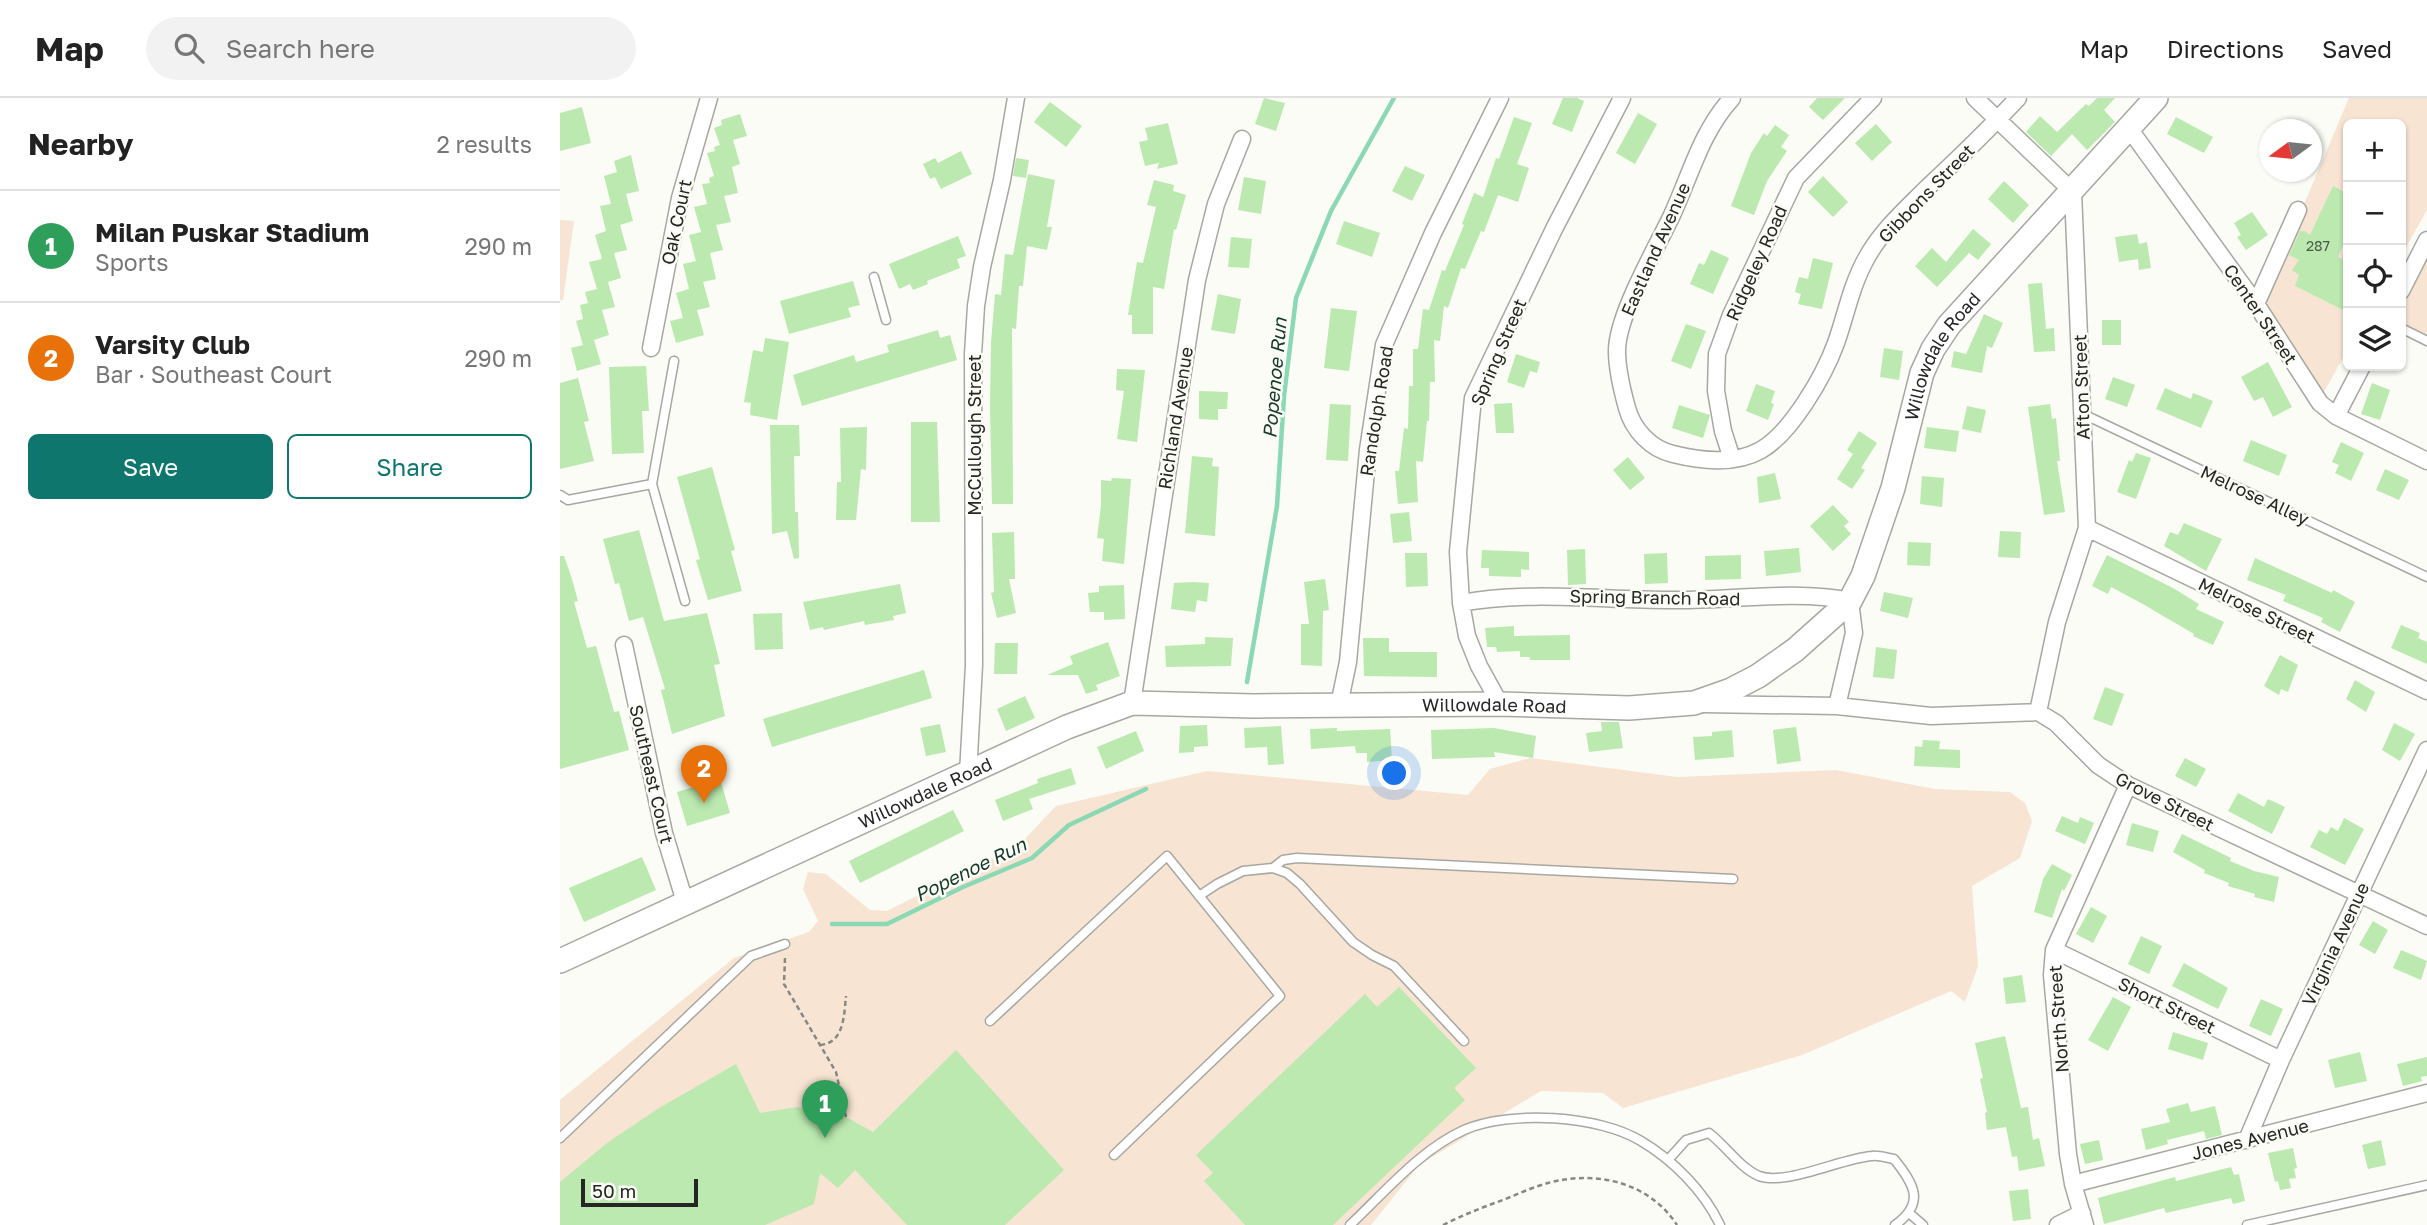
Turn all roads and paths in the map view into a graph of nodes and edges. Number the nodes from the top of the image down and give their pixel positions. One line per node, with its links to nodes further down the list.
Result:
1 (709, 98): 22 (street, Oak Court)
2 (1016, 98): 45 (street, McCullough Street)
3 (1500, 98): 41 (street, Randolph Road)
4 (1622, 98): 35 (street, Spring Street)
5 (1732, 98): 27 (street, Eastland Avenue)
6 (1873, 98): 27 (street, Ridgeley Road)
7 (1975, 98): 10 (street)
8 (2018, 98): 10 (street, Gibbons Street)
9 (2156, 98): 11 (street, Willowdale Road)
10 (1998, 120): 13 (street); 27 (street, Gibbons Street)
11 (2128, 127): 13 (street, Willowdale Road); 18 (street, Center Street)
12 (1242, 139): 38 (street, Richland Avenue)
13 (2073, 192): 25 (street, Afton Street); 34 (street, Willowdale Road)
14 (2298, 210): 18 (street)
15 (2427, 240): 17 (street)
16 (874, 277): 19 (lane)
17 (2406, 281)
18 (2256, 304): 26 (street, Center Street)
19 (886, 320)
20 (2406, 330): 21 (lane)
21 (2427, 341)
22 (651, 348)
23 (674, 361): 29 (lane)
24 (2359, 371): 26 (street)
25 (2082, 414): 31 (street, Afton Street); 32 (lane, Melrose Alley)
26 (2336, 416): 28 (street, Center Street)
27 (1732, 459)
28 (2427, 461)
29 (652, 484): 30 (lane); 33 (lane)
30 (560, 495)
31 (2087, 528): 37 (street, Melrose Street); 43 (street, Afton Street)
32 (2427, 576)
33 (685, 601)
34 (1850, 601): 35 (street, Spring Branch Road); 39 (street, Willowdale Road); 42 (street)
35 (1461, 603): 40 (street, Spring Street)
36 (624, 645): 51 (street, Southeast Court)
37 (2427, 691)
38 (1132, 703): 41 (street, Willowdale Road); 45 (street, Willowdale Road)
39 (1695, 703): 40 (street, Willowdale Road); 42 (street)
40 (1500, 704): 41 (street, Willowdale Road)
41 (1339, 705)
42 (1836, 706): 43 (street)
43 (2038, 712): 46 (street, Grove Street)
44 (2427, 750): 49 (street, Virginia Avenue)
45 (968, 774): 51 (street, Willowdale Road)
46 (2128, 785): 49 (street, Grove Street); 54 (street, North Street)
47 (1273, 868): 48 (lane); 50 (lane); 58 (lane)
48 (1734, 879)
49 (2358, 893): 52 (street, Grove Street); 60 (street, Virginia Avenue)
50 (1199, 896): 57 (lane); 65 (lane)
51 (685, 902): 55 (street, Willowdale Road)
52 (2427, 926)
53 (785, 944): 59 (path); 63 (lane)
54 (2054, 950): 60 (street, Short Street); 67 (street, North Street)
55 (560, 961)
56 (846, 996): 59 (path)
57 (990, 1021)
58 (1464, 1041)
59 (820, 1045): 62 (path)
60 (2281, 1060): 64 (street, Virginia Avenue)
61 (2427, 1093): 64 (street, Jones Avenue)
62 (846, 1118)
63 (560, 1138)
64 (2247, 1140): 67 (street, Jones Avenue)
65 (1114, 1155)
66 (1668, 1160): 69 (lane); 71 (lane); 74 (lane)
67 (2073, 1184): 70 (street, North Street)
68 (2427, 1185): 78 (lane)
69 (1909, 1213): 75 (lane); 76 (lane)
70 (2084, 1219): 77 (street)
71 (1350, 1225)
72 (1443, 1225): 73 (path)
73 (1677, 1225)
74 (1720, 1225)
75 (1895, 1225)
76 (1923, 1225)
77 (2058, 1225)
78 (2246, 1225)

